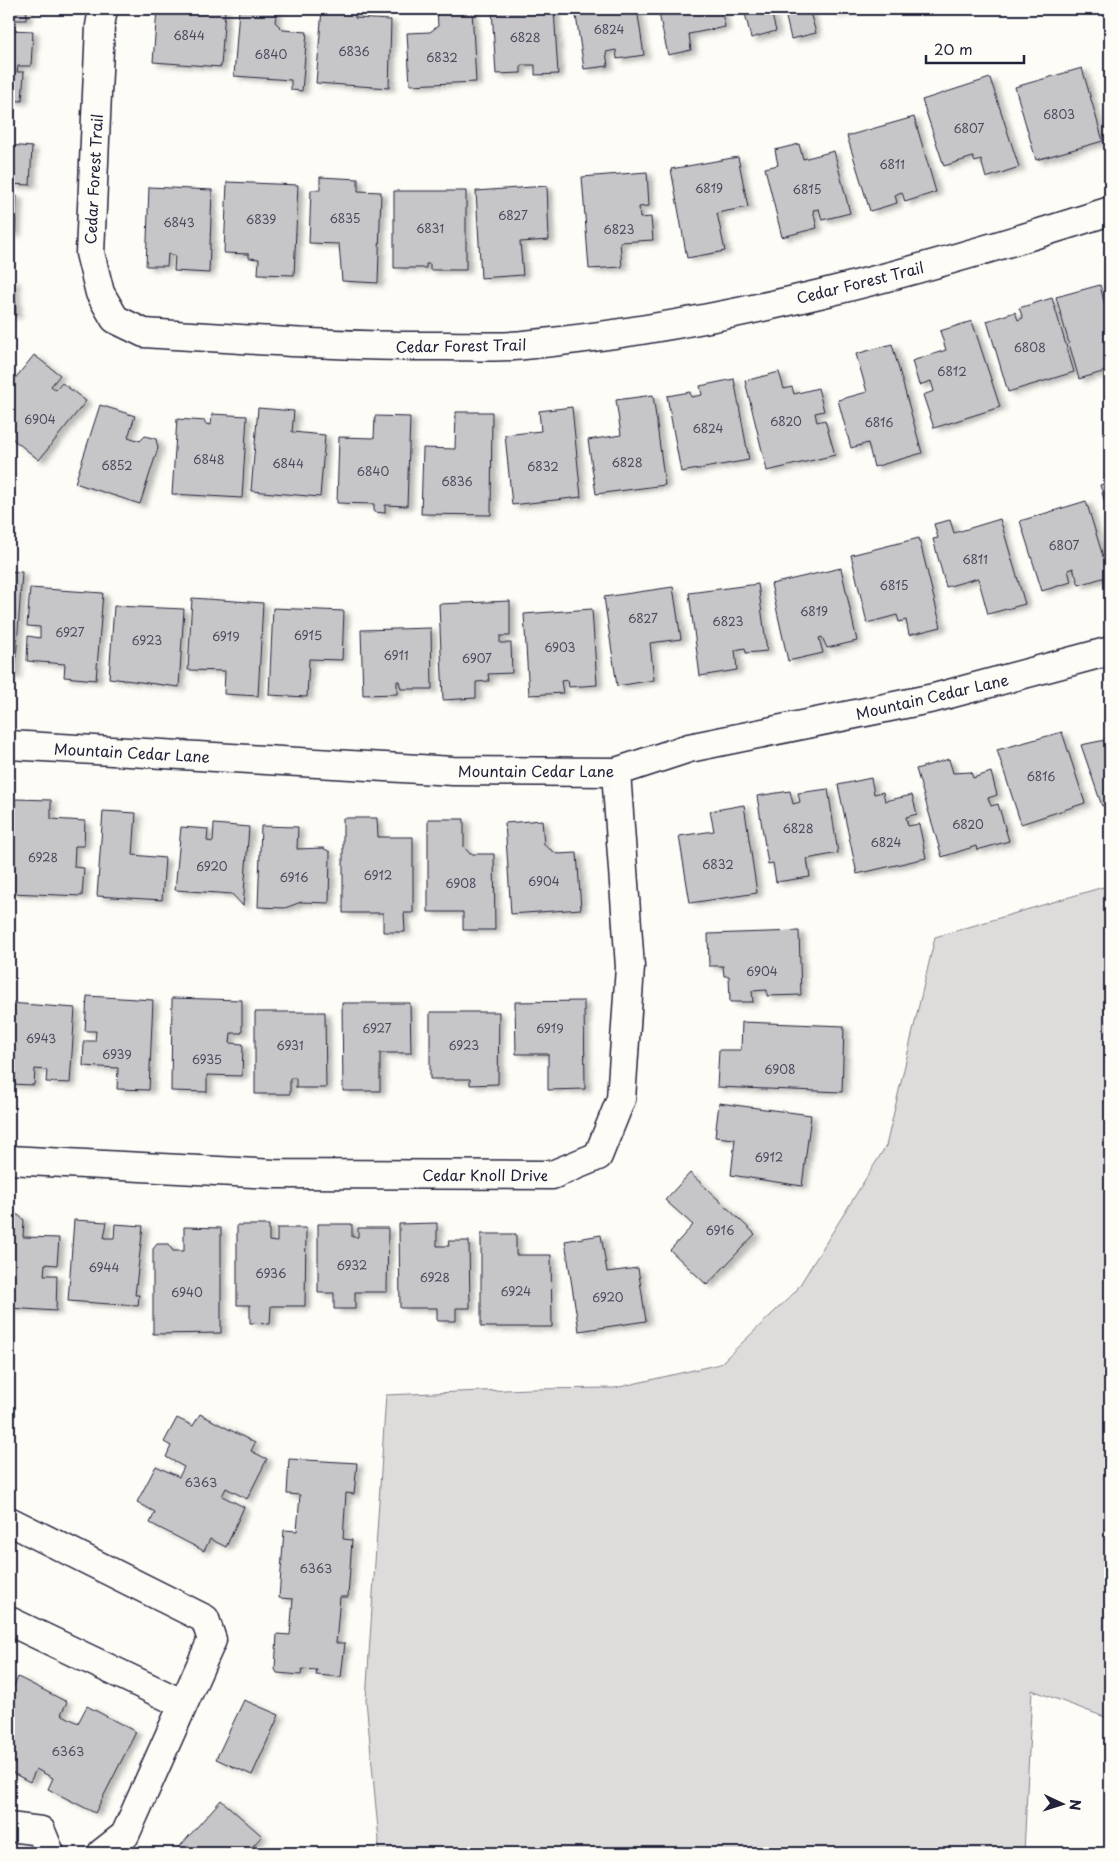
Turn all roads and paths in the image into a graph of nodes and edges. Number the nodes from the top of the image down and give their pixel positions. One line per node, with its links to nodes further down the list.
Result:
1 (103, 9): 2 (street, Cedar Forest Trail)
2 (1110, 211)
3 (1110, 651): 5 (street, Mountain Cedar Lane)
4 (9, 745): 5 (street, Mountain Cedar Lane)
5 (616, 772): 6 (street, Cedar Knoll Drive)
6 (9, 1160)
7 (9, 1521): 9 (street)
8 (9, 1622): 9 (street)
9 (183, 1704): 12 (street)
10 (9, 1827): 11 (street)
11 (50, 1853)
12 (102, 1853)

